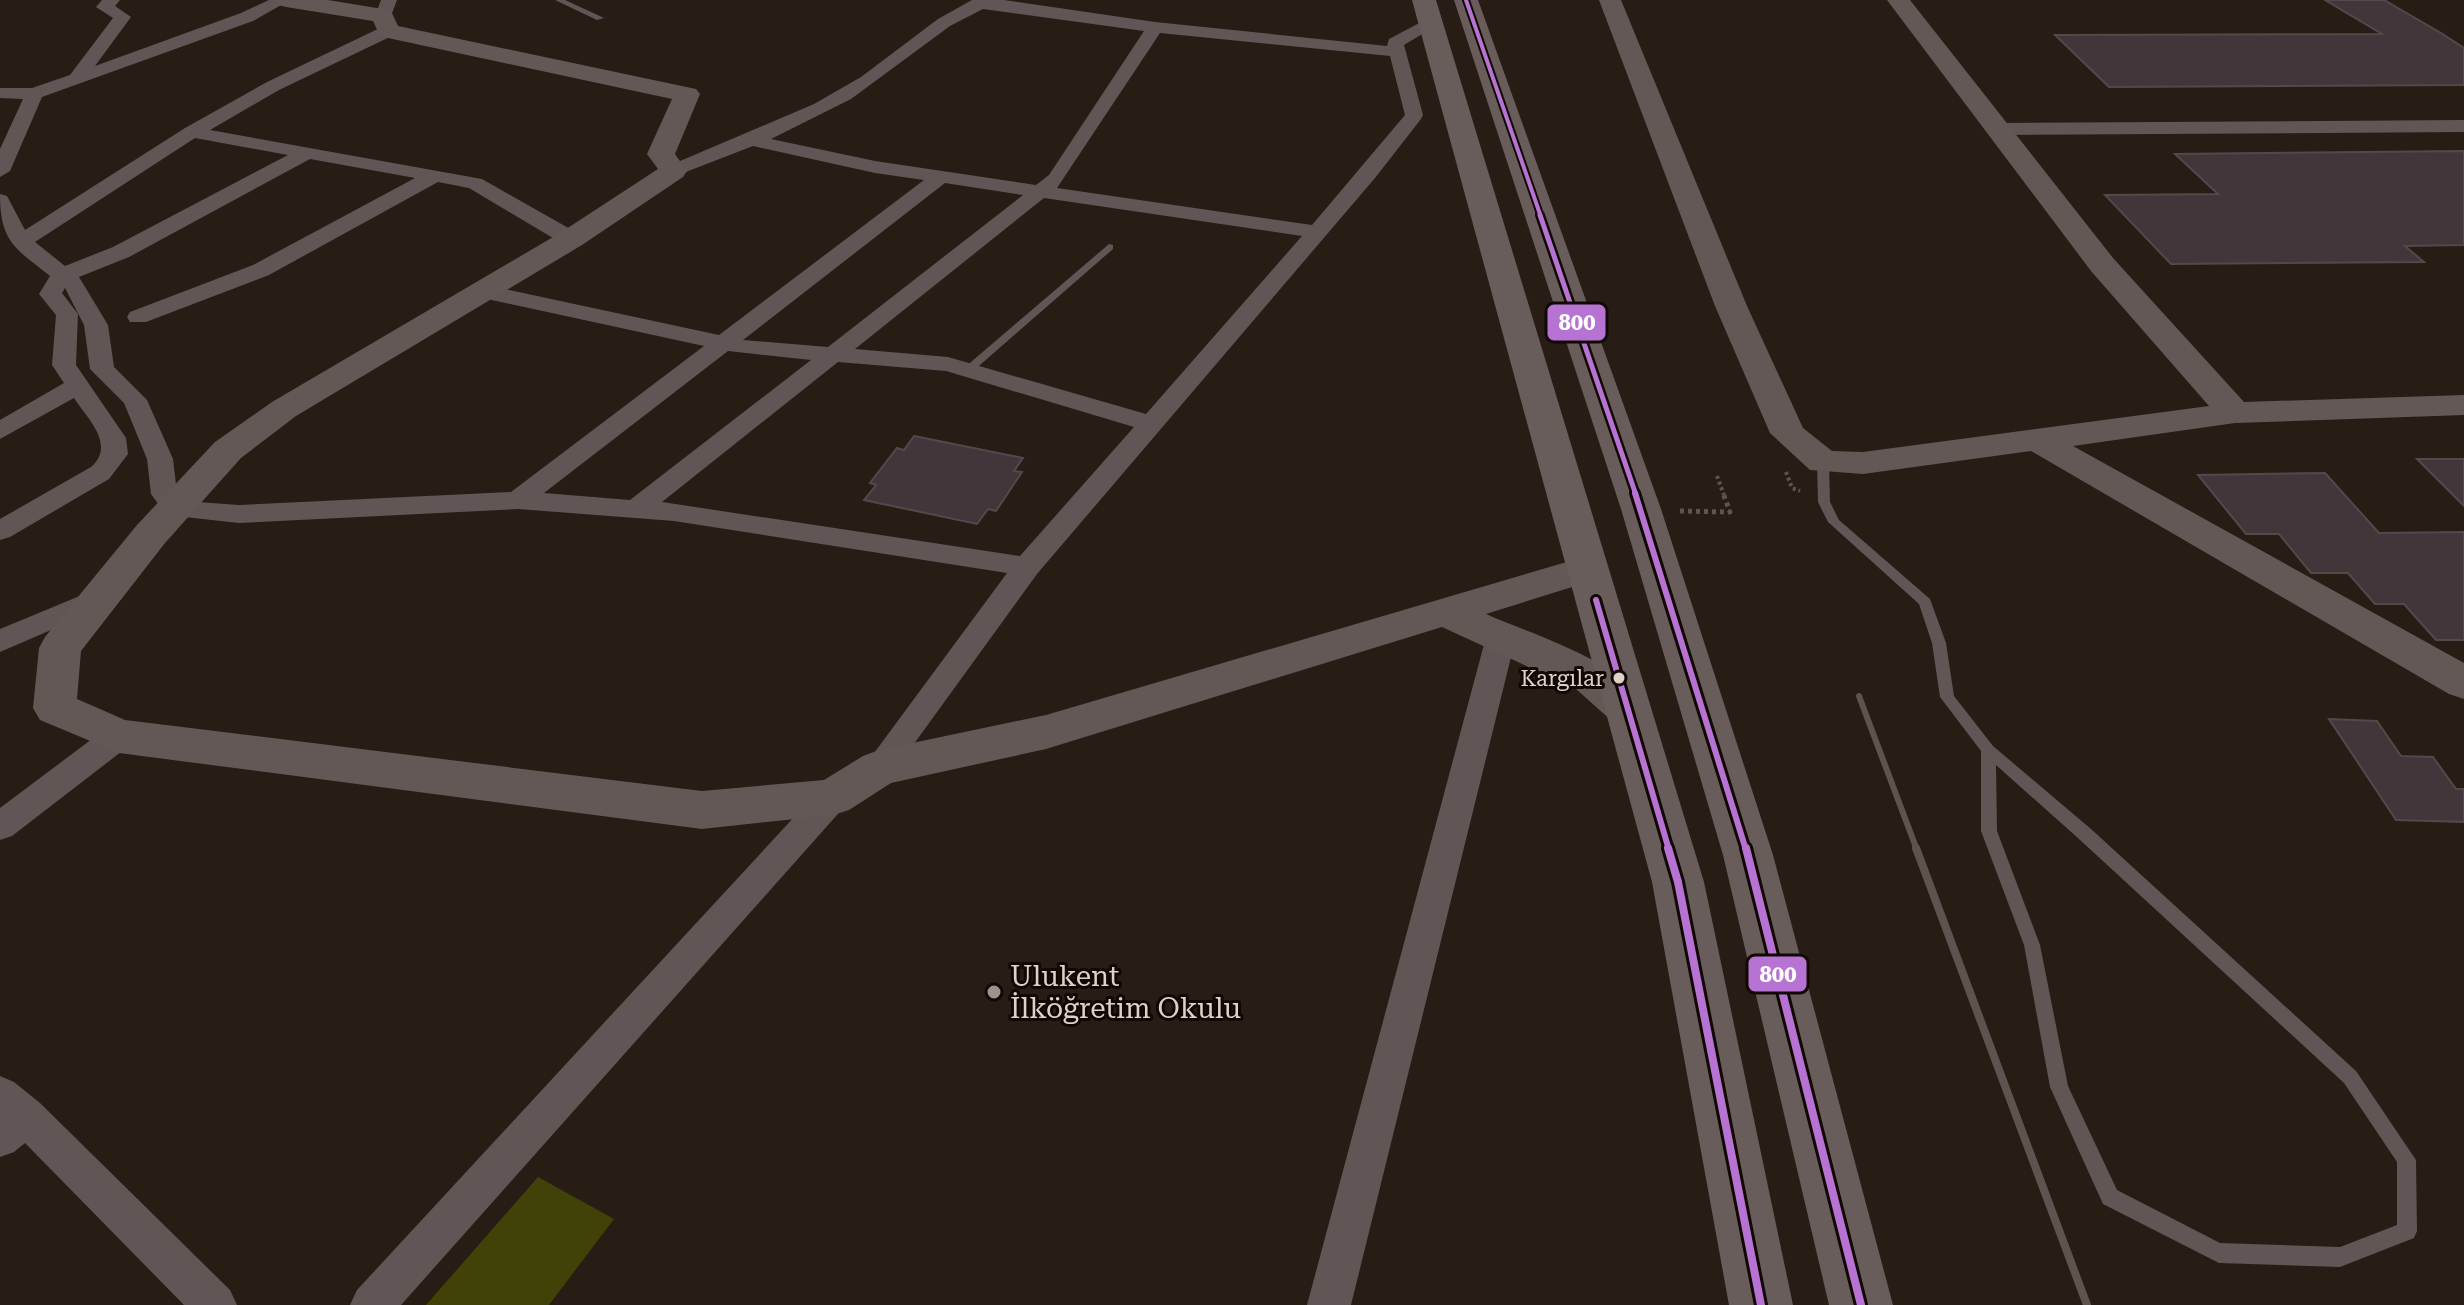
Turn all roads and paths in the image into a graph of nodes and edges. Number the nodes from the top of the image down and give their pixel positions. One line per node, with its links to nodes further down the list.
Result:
1 (112, 0): 12 (street)
2 (284, 0): 8 (street); 12 (street)
3 (559, 0): 9 (lane)
4 (1610, 0): 42 (street)
5 (1898, 0): 16 (street)
6 (985, 1): 10 (street); 18 (street)
7 (1440, 8): 11 (street); 50 (highway); 67 (highway)
8 (387, 16): 17 (street); 21 (street)
9 (600, 18)
10 (1155, 27): 11 (street); 24 (street)
11 (1397, 52): 26 (street)
12 (77, 78): 14 (street)
13 (0, 93): 14 (street)
14 (34, 94): 20 (street)
15 (2464, 126): 16 (street)
16 (1995, 129): 38 (street)
17 (192, 132): 19 (street); 28 (street)
18 (751, 140): 21 (street); 23 (street)
19 (308, 152): 22 (street); 30 (street)
20 (0, 171)
21 (673, 171): 27 (street)
22 (436, 175): 27 (street); 32 (street)
23 (941, 177): 24 (street); 33 (street)
24 (1038, 191): 26 (street); 34 (street)
25 (0, 200): 28 (street)
26 (1317, 232): 39 (street)
27 (571, 239): 31 (street)
28 (21, 242): 30 (street)
29 (1109, 247): 35 (lane)
30 (61, 276): 36 (street); 45 (street)
31 (481, 291): 33 (street); 45 (street)
32 (138, 317)
33 (723, 344): 34 (street); 44 (street)
34 (834, 354): 35 (street); 46 (street)
35 (968, 370): 39 (street)
36 (77, 386): 40 (street); 48 (street)
37 (2464, 405): 38 (street)
38 (2235, 413): 41 (street)
39 (1151, 424): 49 (street)
40 (0, 431)
41 (2037, 440): 42 (street); 55 (street)
42 (1823, 462): 58 (lane)
43 (1717, 476): 47 (path)
44 (518, 500): 45 (street); 46 (street)
45 (176, 509): 51 (street)
46 (636, 509): 49 (street)
47 (1676, 511)
48 (0, 531)
49 (1027, 567): 59 (street)
50 (1587, 569): 52 (street); 56 (highway)
51 (99, 598): 54 (street); 57 (street)
52 (1448, 613): 53 (street); 59 (street)
53 (1501, 637): 56 (street); 65 (street)
54 (0, 641)
55 (2464, 683)
56 (1628, 710): 66 (highway)
57 (119, 736): 60 (street); 61 (street)
58 (1988, 750): 58 (lane)
59 (879, 768): 60 (street)
60 (833, 797): 64 (street)
61 (0, 826)
62 (9, 1116): 63 (street)
63 (215, 1305)
64 (372, 1305)
65 (1329, 1305)
66 (1761, 1305)
67 (1861, 1305)

